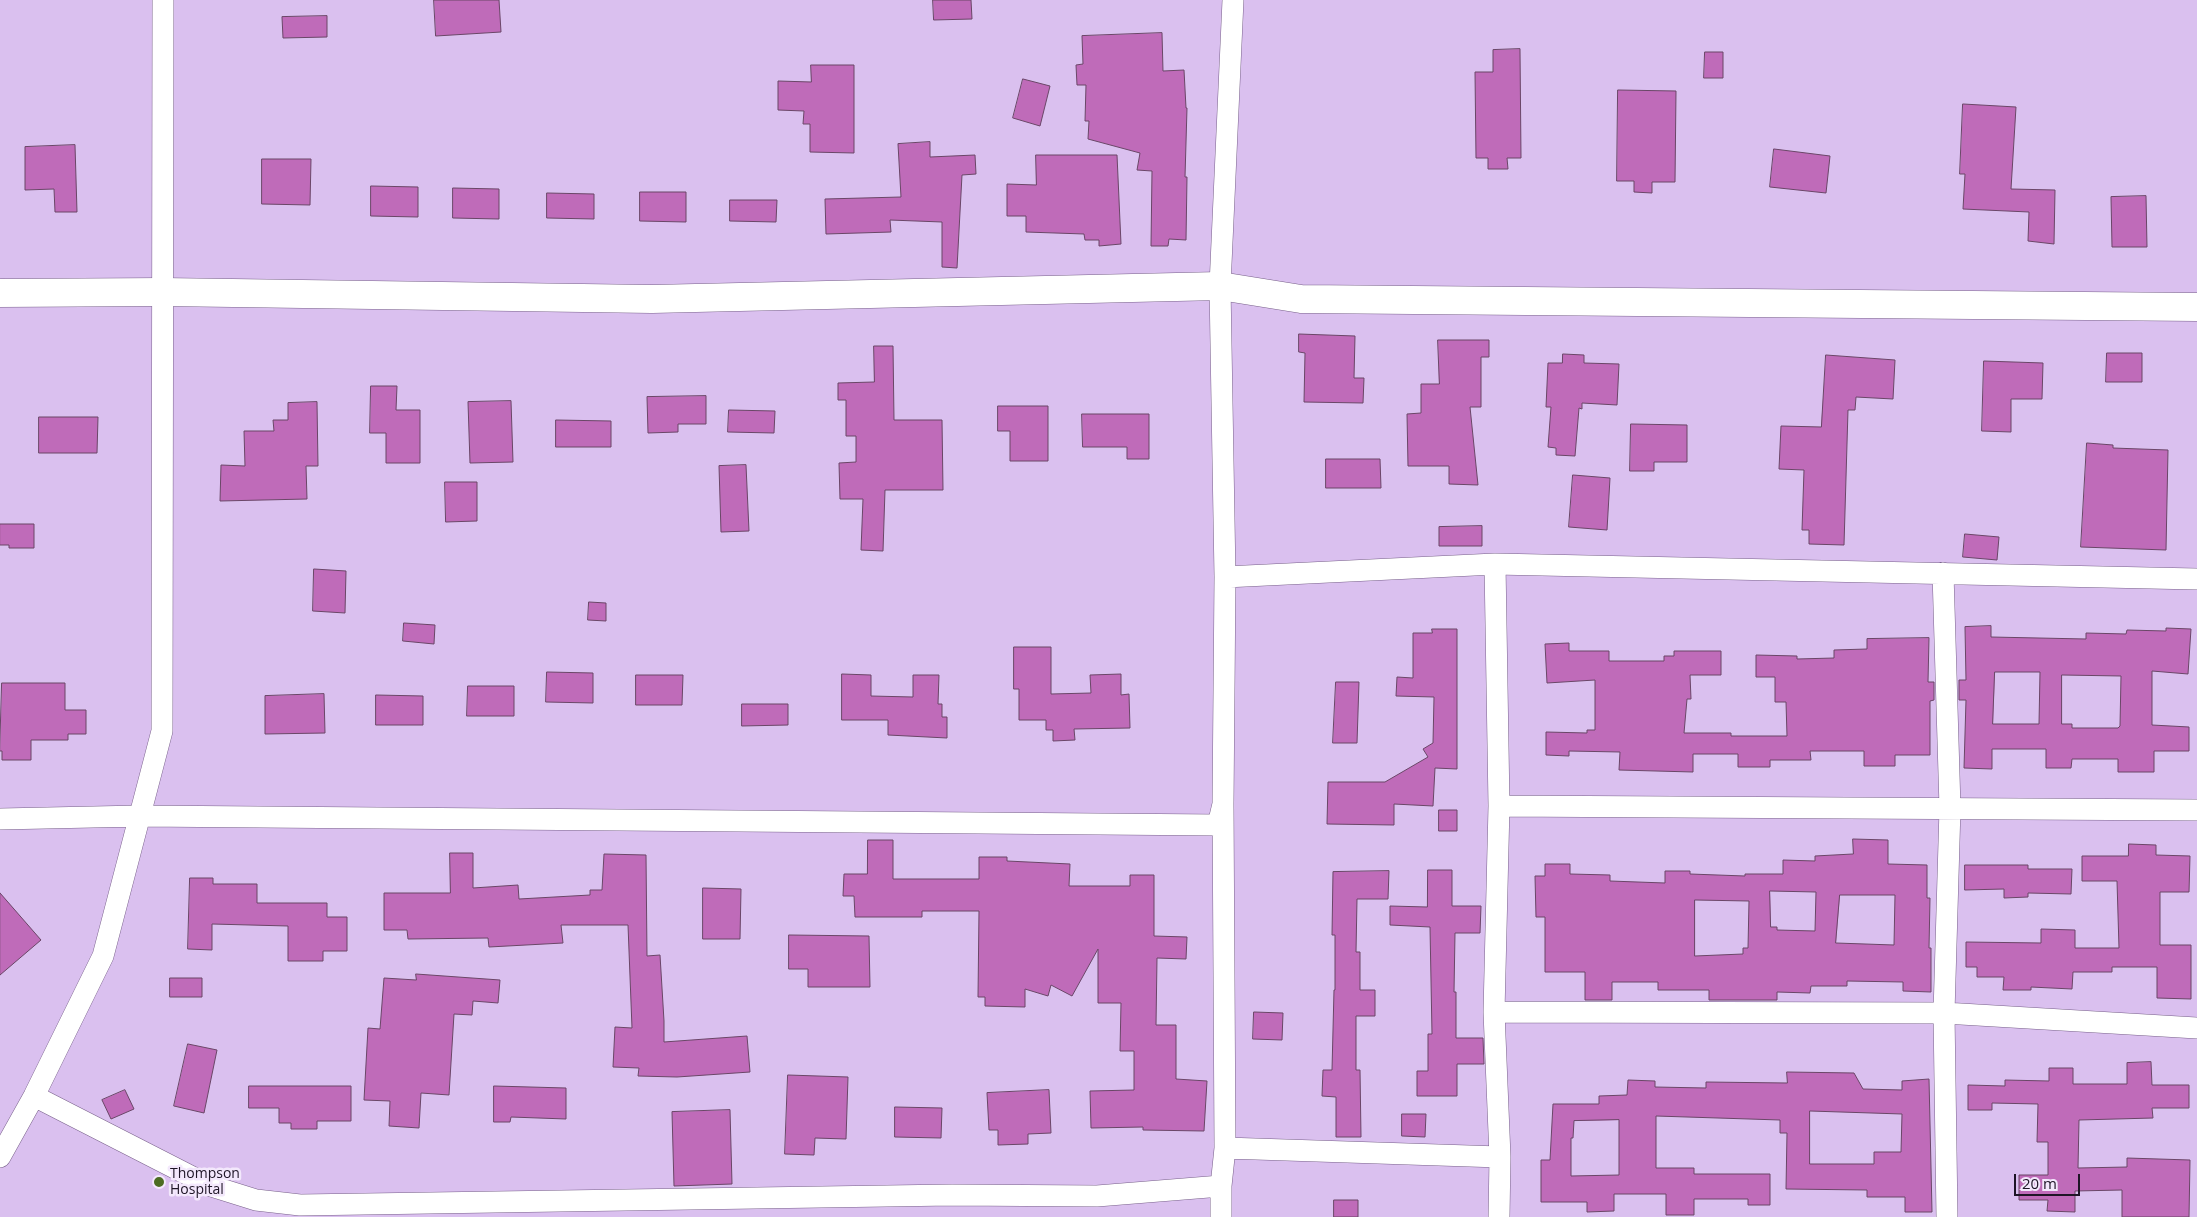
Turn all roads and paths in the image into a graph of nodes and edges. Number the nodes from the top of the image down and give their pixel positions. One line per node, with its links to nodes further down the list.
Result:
1 (163, 0): 4 (street)
2 (1233, 0): 3 (street)
3 (1220, 286): 4 (street); 6 (street); 9 (street)
4 (163, 292): 5 (street); 15 (street)
5 (0, 293)
6 (2197, 307)
7 (1496, 564): 8 (street); 9 (street); 12 (street)
8 (1943, 573): 10 (street); 13 (street)
9 (1225, 577): 11 (street)
10 (2197, 579)
11 (1222, 804): 15 (street); 21 (street)
12 (1499, 806): 13 (street); 17 (street)
13 (1950, 808): 14 (street); 18 (street)
14 (2197, 810)
15 (140, 816): 16 (street); 20 (street)
16 (0, 819)
17 (1494, 1012): 18 (street); 23 (street)
18 (1944, 1013): 19 (street); 27 (street)
19 (2197, 1028)
20 (34, 1096): 22 (street); 24 (street)
21 (1225, 1148): 23 (street); 24 (street)
22 (0, 1157)
23 (1500, 1158): 26 (street)
24 (1221, 1186): 25 (street)
25 (1222, 1217)
26 (1499, 1217)
27 (1947, 1217)

